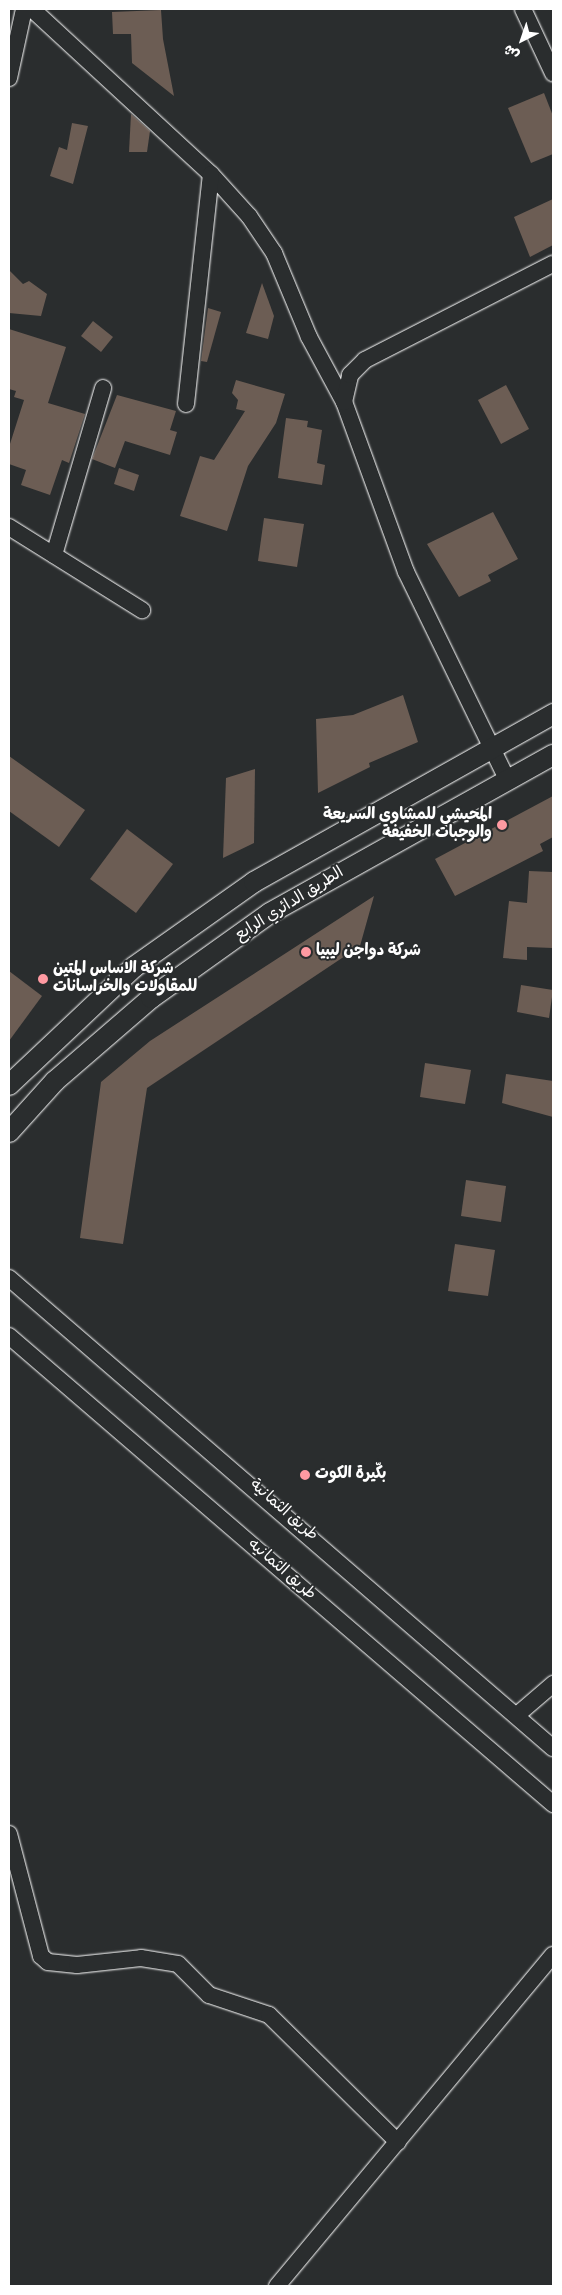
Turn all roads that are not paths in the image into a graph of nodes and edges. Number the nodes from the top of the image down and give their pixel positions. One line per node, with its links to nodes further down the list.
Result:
1 (24, 9): 5 (street)
2 (32, 9): 6 (street)
3 (523, 9): 4 (street)
4 (553, 74)
5 (9, 78)
6 (211, 174): 9 (street); 10 (street)
7 (553, 264): 9 (street)
8 (103, 388): 12 (street)
9 (344, 402): 15 (street)
10 (186, 404)
11 (9, 527): 12 (street)
12 (54, 555): 13 (street)
13 (142, 610)
14 (553, 714): 15 (main road)
15 (491, 748): 17 (street); 18 (main road)
16 (553, 755): 17 (main road, الطريق الدائري الرابع)
17 (507, 779): 19 (main road, الطريق الدائري الرابع)
18 (9, 1085)
19 (9, 1132)
20 (9, 1278): 23 (street, طريق الثمانية)
21 (9, 1336): 25 (street, طريق الثمانيه)
22 (553, 1684): 23 (street)
23 (517, 1715): 24 (street, طريق الثمانية)
24 (553, 1748)
25 (553, 1804)
26 (9, 1834): 28 (street)
27 (553, 1955): 28 (street)
28 (398, 2142): 29 (street)
29 (277, 2286)

